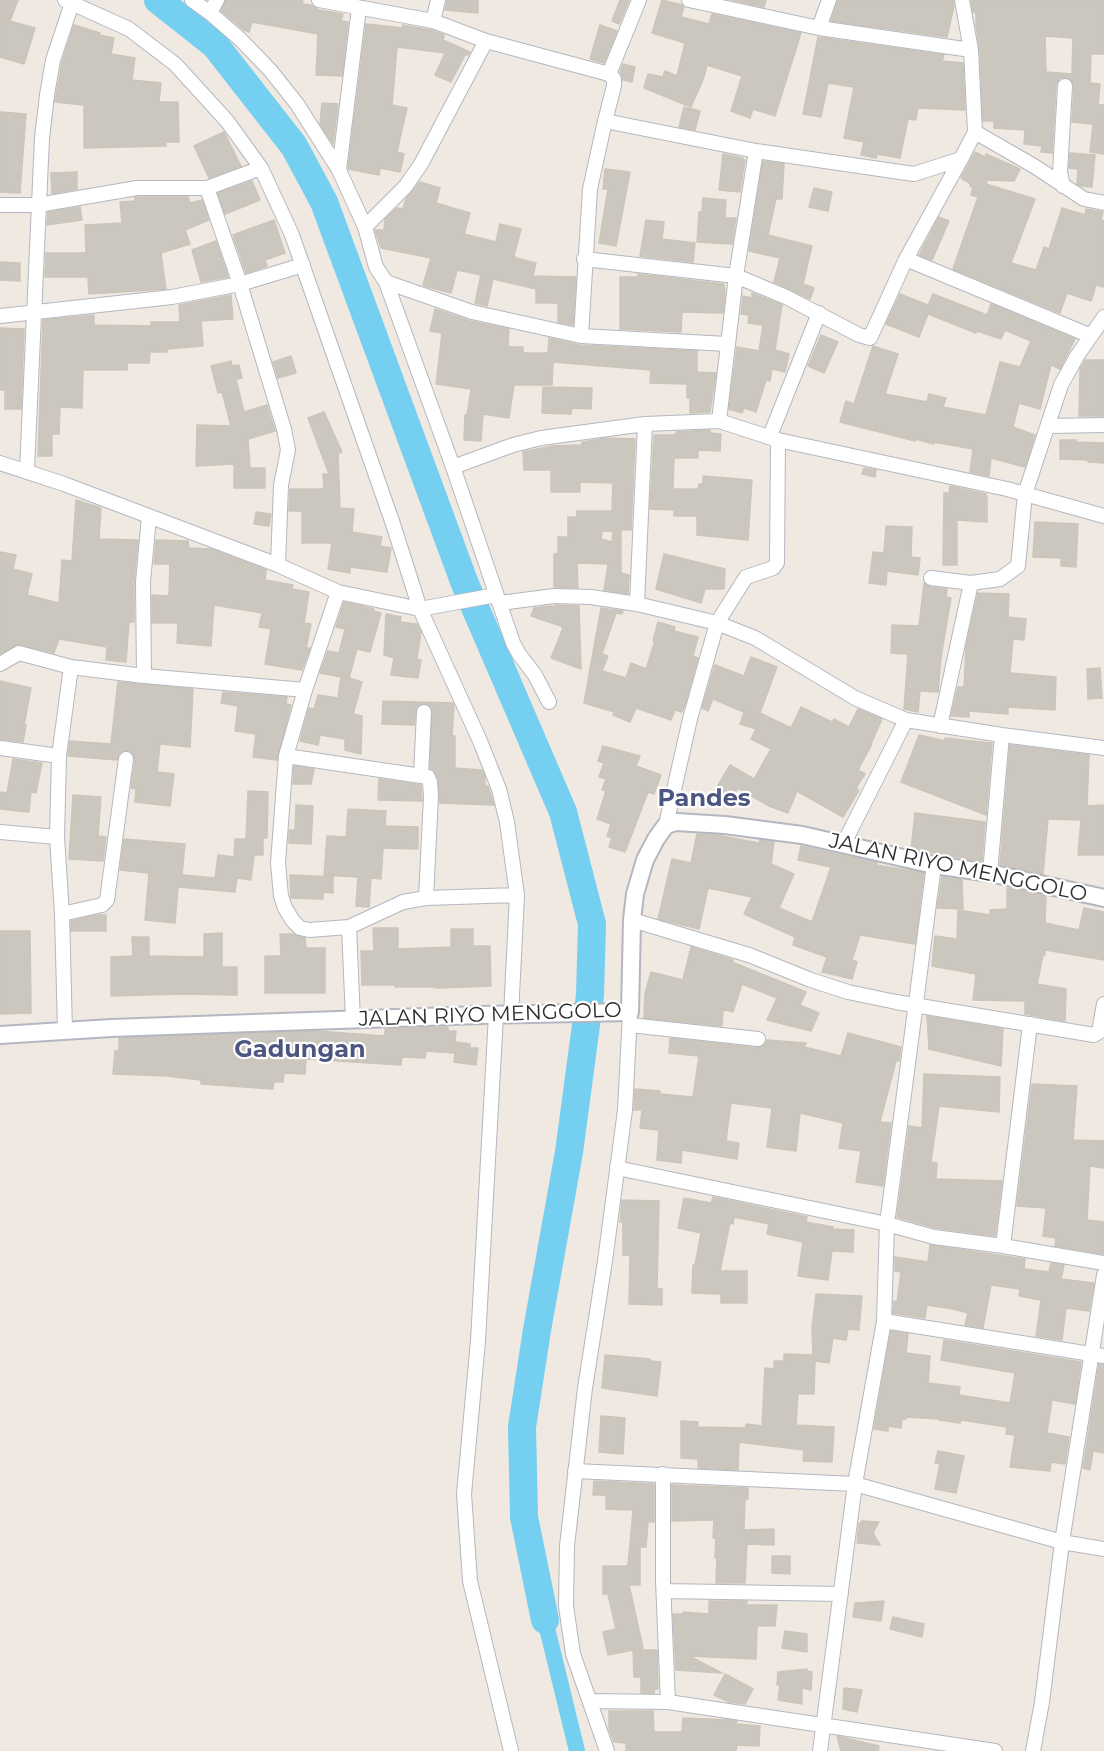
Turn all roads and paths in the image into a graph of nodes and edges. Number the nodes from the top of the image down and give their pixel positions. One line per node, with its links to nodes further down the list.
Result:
1 (192, 0): 11 (street)
2 (217, 0): 11 (street)
3 (319, 0): 10 (street)
4 (438, 0): 12 (street)
5 (639, 0): 16 (street)
6 (689, 0): 13 (street)
7 (829, 0): 13 (street)
8 (962, 0): 15 (street)
9 (68, 2): 22 (street); 28 (street)
10 (359, 8): 12 (street); 23 (street)
11 (210, 14): 23 (street)
12 (433, 21): 14 (street)
13 (819, 28): 15 (street)
14 (486, 41): 16 (street); 29 (street)
15 (971, 50): 19 (street)
16 (609, 74): 18 (street)
17 (1065, 86): 24 (street)
18 (605, 121): 20 (street); 30 (street)
19 (975, 132): 21 (street); 24 (street)
20 (756, 151): 21 (street); 33 (street)
21 (961, 159): 31 (street)
22 (261, 168): 25 (street); 32 (street)
23 (339, 170): 29 (street)
24 (1063, 186): 26 (street)
25 (207, 189): 28 (street); 35 (street)
26 (1104, 203)
27 (0, 205): 28 (street)
28 (38, 205): 36 (street)
29 (365, 227): 34 (street)
30 (584, 259): 33 (street); 40 (street)
31 (906, 259): 37 (street); 41 (street)
32 (303, 265): 35 (street); 60 (street)
33 (736, 276): 37 (street); 42 (street)
34 (386, 282): 40 (street); 49 (street)
35 (240, 284): 36 (street); 54 (street)
36 (33, 313): 38 (street); 50 (street)
37 (819, 313): 47 (street)
38 (0, 315)
39 (1104, 317): 41 (street)
40 (581, 336): 42 (street)
41 (1091, 336): 46 (street)
42 (727, 344): 43 (street)
43 (719, 421): 44 (street); 47 (street)
44 (645, 424): 49 (street); 59 (street)
45 (1104, 425): 46 (street)
46 (1048, 426): 51 (street)
47 (774, 438): 51 (street); 61 (street)
48 (0, 463): 50 (street)
49 (453, 467): 58 (street)
50 (27, 470): 53 (street)
51 (1025, 494): 52 (street); 56 (street)
52 (1104, 516)
53 (149, 517): 54 (street); 64 (street)
54 (279, 565): 57 (street)
55 (931, 578): 56 (street)
56 (971, 583): 69 (street)
57 (338, 592): 60 (street); 65 (street)
58 (496, 598): 59 (street); 60 (street); 66 (street)
59 (637, 604): 61 (street)
60 (420, 609): 83 (street)
61 (717, 623): 68 (street); 77 (street)
62 (0, 664): 63 (street)
63 (71, 667): 64 (street); 73 (street)
64 (144, 676): 65 (street)
65 (305, 690): 74 (street)
66 (549, 702)
67 (424, 712): 76 (street)
68 (906, 720): 69 (street); 80 (street)
69 (940, 726): 70 (street)
70 (1002, 735): 72 (street); 82 (street)
71 (0, 748): 73 (street)
72 (1104, 748)
73 (59, 756): 79 (street)
74 (286, 756): 76 (street); 88 (street)
75 (126, 759): 86 (street)
76 (421, 775): 84 (street)
77 (666, 825): 80 (street, JALAN RIYO MENGGOLO); 87 (street, JALAN RIYO MENGGOLO)
78 (0, 832): 79 (street)
79 (57, 837): 86 (street)
80 (844, 843): 81 (street, JALAN RIYO MENGGOLO)
81 (934, 865): 82 (street, JALAN RIYO MENGGOLO); 90 (street)
82 (990, 873): 85 (street, JALAN RIYO MENGGOLO)
83 (517, 895): 84 (street); 91 (street)
84 (426, 898): 88 (street)
85 (1104, 898)
86 (62, 914): 95 (street)
87 (632, 920): 90 (street); 92 (street, JALAN RIYO MENGGOLO)
88 (349, 927): 93 (street)
89 (1104, 1004): 94 (street)
90 (916, 1005): 94 (street); 99 (street)
91 (504, 1015): 92 (street, JALAN RIYO MENGGOLO); 93 (street, JALAN RIYO MENGGOLO); 115 (street)
92 (627, 1016): 97 (street); 98 (street)
93 (353, 1020): 95 (street, JALAN RIYO MENGGOLO)
94 (1030, 1024): 100 (street)
95 (65, 1031): 96 (street, JALAN RIYO MENGGOLO)
96 (0, 1035)
97 (758, 1039)
98 (617, 1168): 99 (street); 105 (street)
99 (887, 1224): 100 (street); 103 (street)
100 (1003, 1246): 101 (street)
101 (1104, 1263)
102 (1104, 1275): 104 (street)
103 (884, 1321): 104 (street); 107 (street)
104 (1097, 1355): 108 (street)
105 (575, 1471): 106 (street); 112 (street)
106 (663, 1474): 107 (street); 110 (street)
107 (855, 1484): 108 (street); 111 (street)
108 (1062, 1542): 109 (street); 119 (street)
109 (1104, 1549)
110 (664, 1591): 111 (street); 113 (street)
111 (841, 1594): 114 (street)
112 (590, 1701): 113 (street); 116 (street)
113 (668, 1702): 114 (street)
114 (822, 1726): 117 (street); 118 (street)
115 (511, 1751)
116 (607, 1751)
117 (820, 1751)
118 (995, 1751)
119 (1033, 1751)

